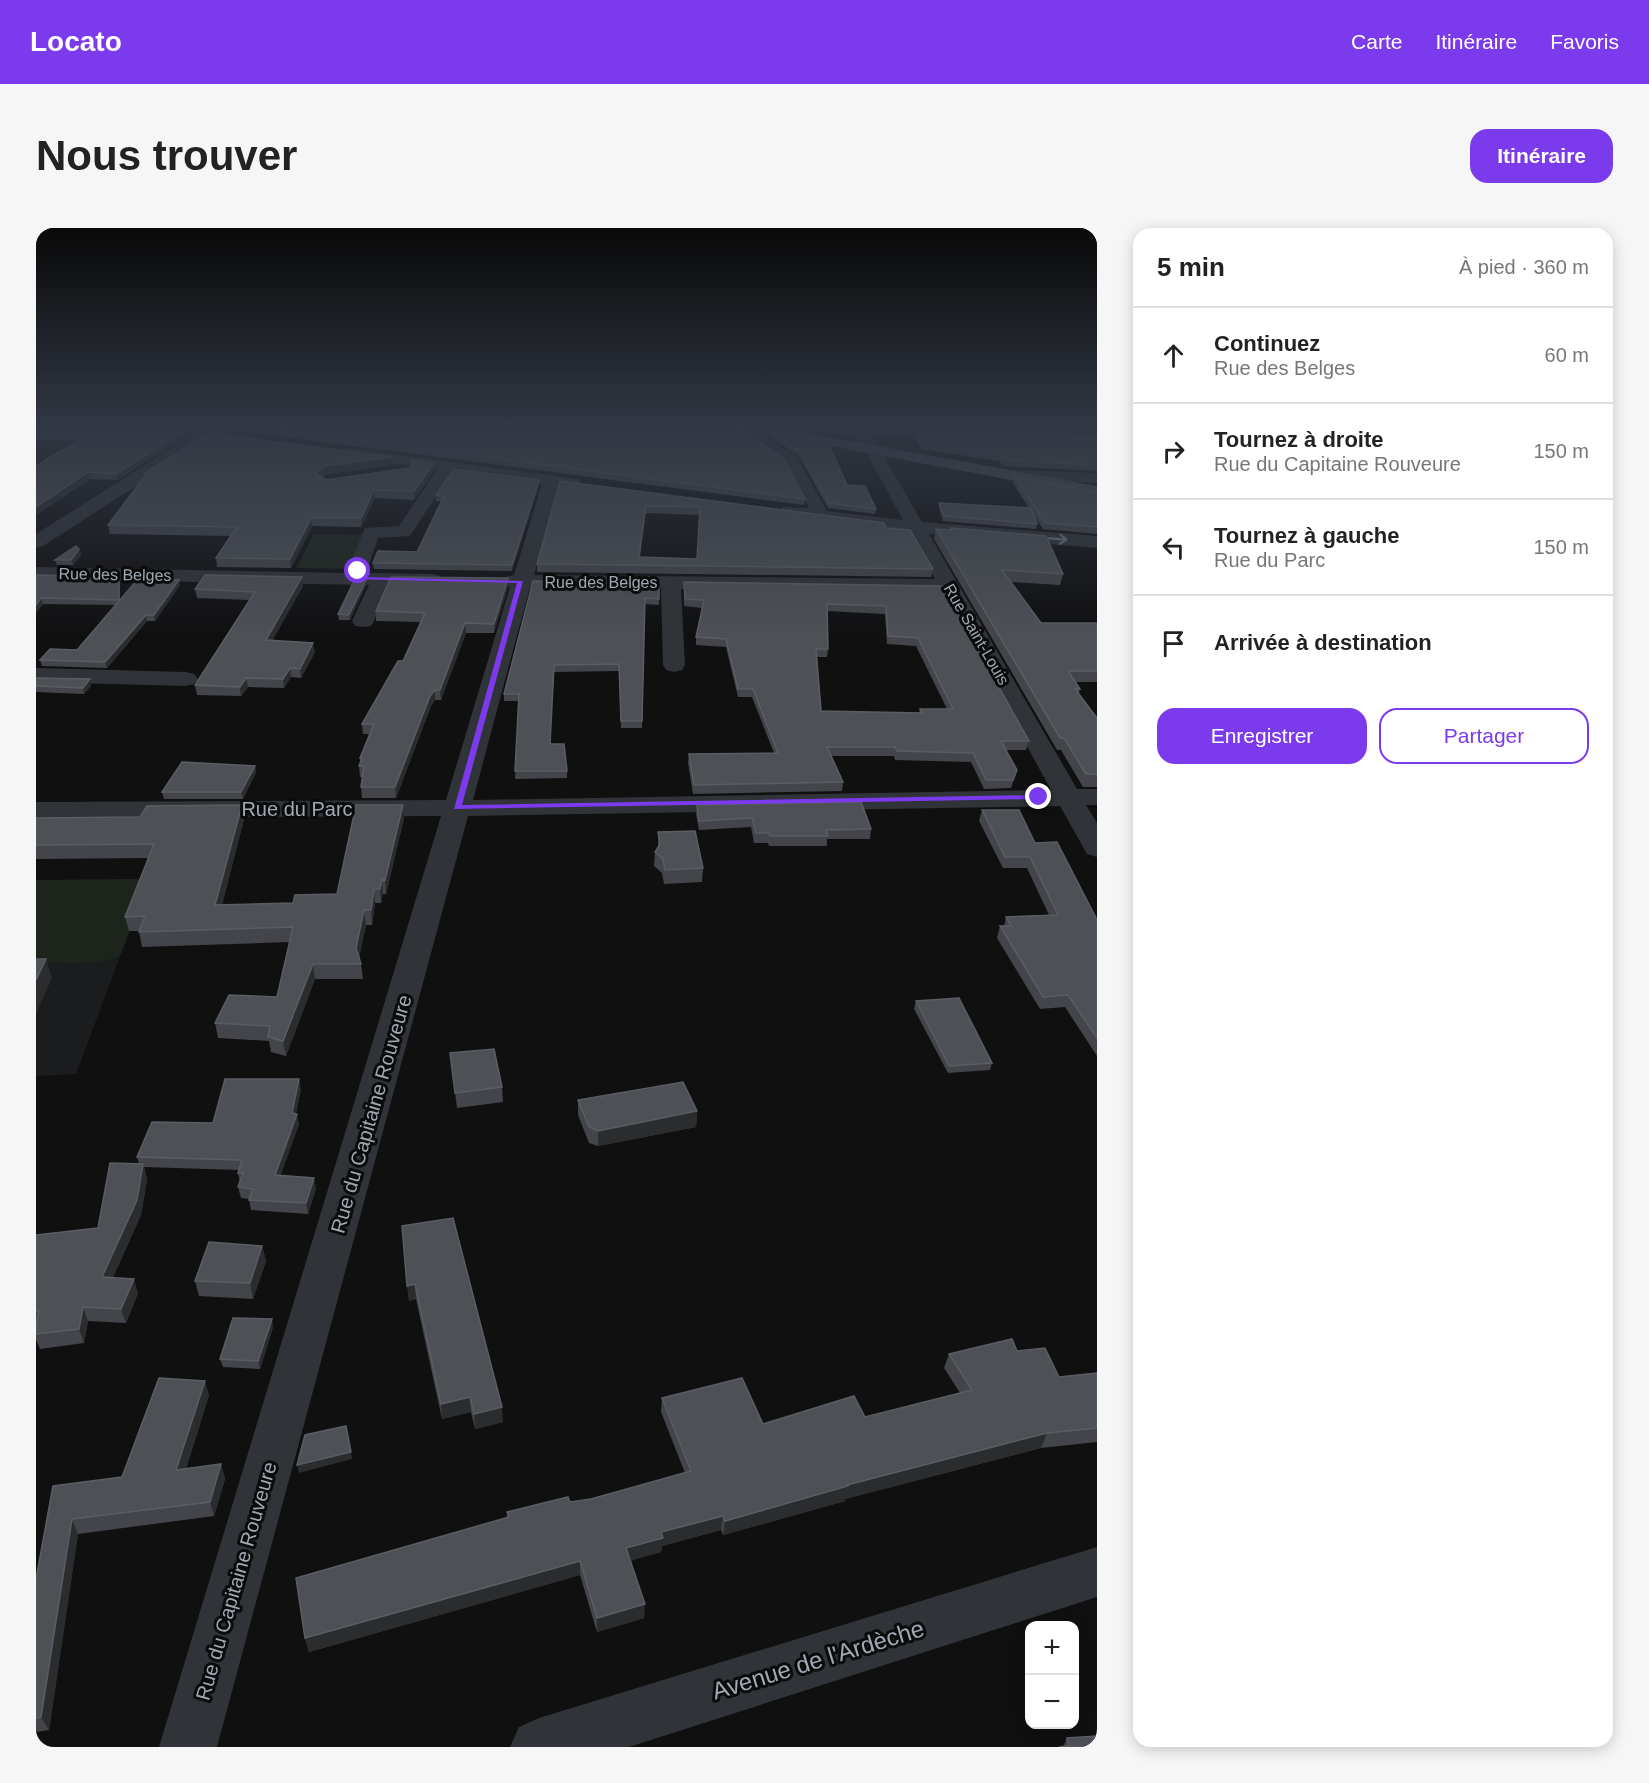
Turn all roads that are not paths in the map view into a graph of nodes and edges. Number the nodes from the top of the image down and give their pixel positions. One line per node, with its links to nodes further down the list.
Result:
1 (115, 492): 9 (street)
2 (431, 492): 12 (street)
3 (563, 492): 15 (street, Rue du Capitaine Rouveure)
4 (808, 492): 7 (street)
5 (897, 492): 8 (street, Rue Saint-Louis)
6 (774, 509): 7 (street)
7 (821, 515): 8 (street)
8 (916, 527): 10 (street, one-way to 10); 17 (street, Rue Saint-Louis)
9 (36, 542)
10 (1097, 542)
11 (36, 573): 12 (street, Rue des Belges)
12 (354, 578): 13 (street, Rue des Belges)
13 (382, 579): 14 (street, Rue des Belges); 18 (street)
14 (451, 580)
15 (509, 581): 16 (street, Rue des Belges); 24 (street, Rue du Capitaine Rouveure)
16 (671, 582): 17 (street, Rue des Belges); 19 (street)
17 (949, 585): 22 (street, Rue Saint-Louis)
18 (363, 621)
19 (674, 665)
20 (36, 675): 21 (street)
21 (186, 679)
22 (1068, 797): 23 (street, Rue du Parc); 24 (street, Rue du Parc); 26 (street, Rue Saint-Louis)
23 (1097, 797)
24 (457, 808): 25 (street, Rue du Parc); 28 (street, Rue du Capitaine Rouveure)
25 (36, 810)
26 (1097, 848)
27 (1097, 1572): 29 (street, Avenue de l'Ardèche)
28 (188, 1747)
29 (539, 1747)

